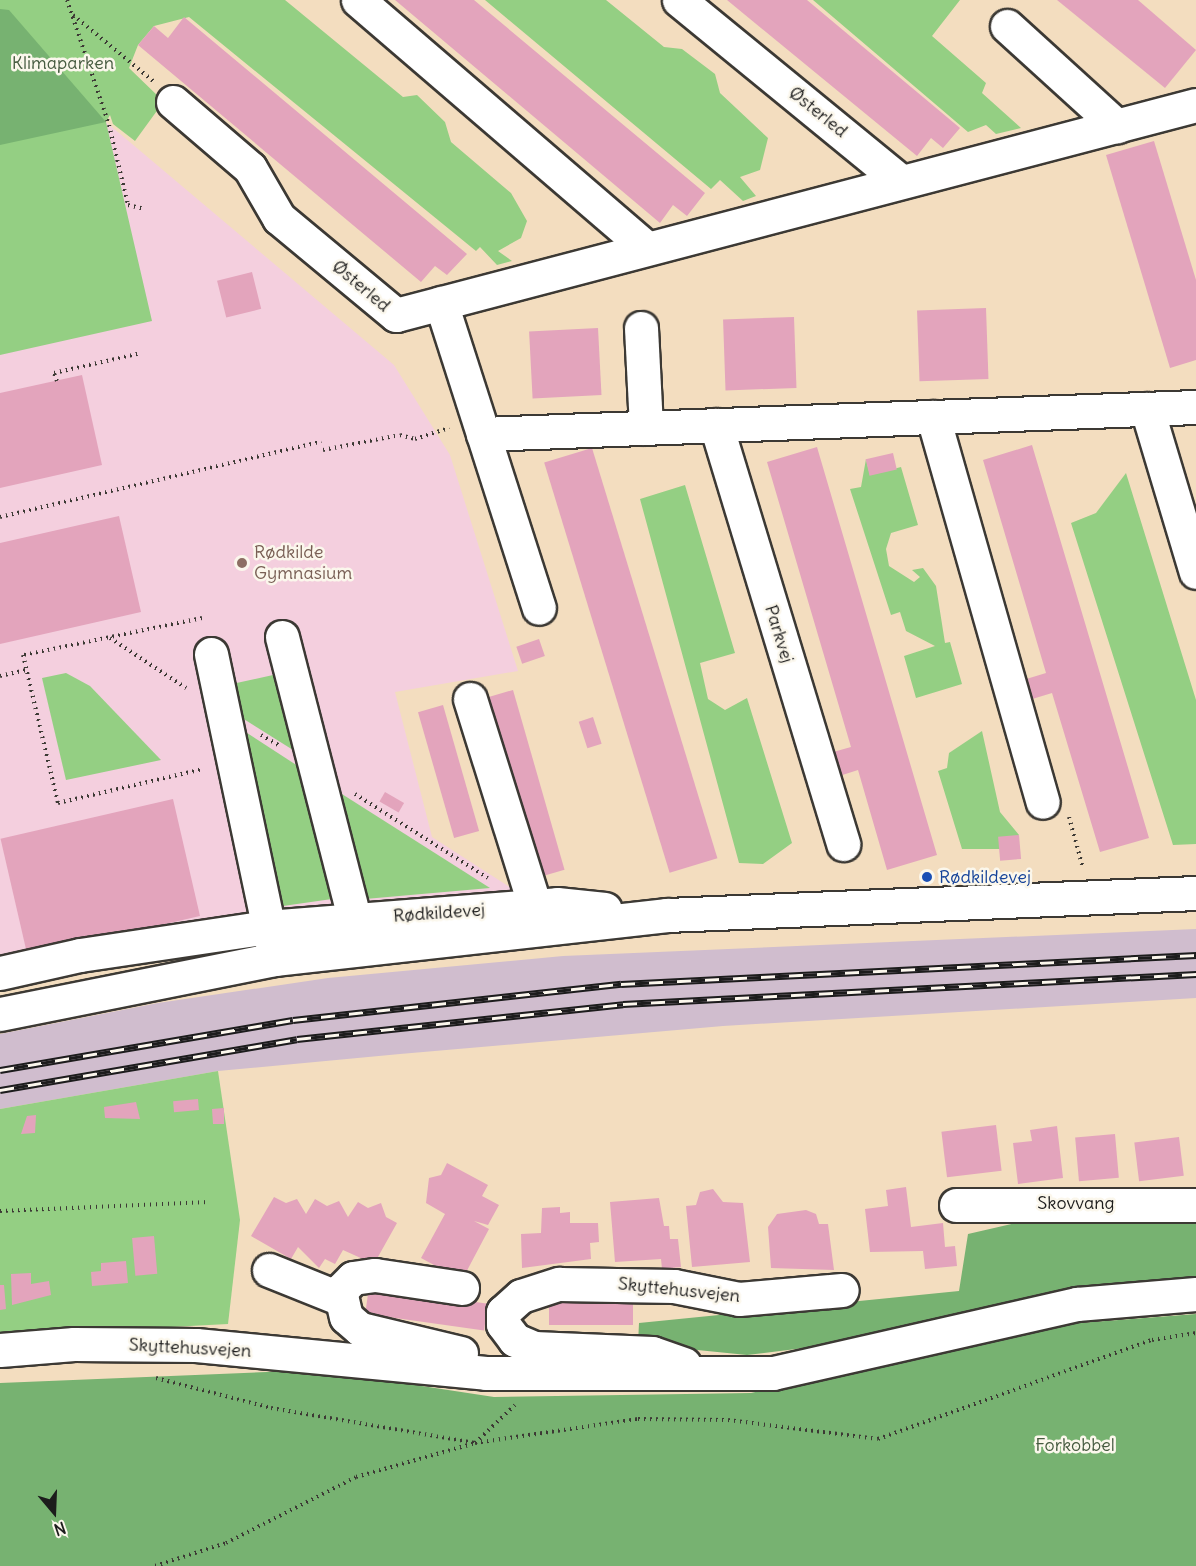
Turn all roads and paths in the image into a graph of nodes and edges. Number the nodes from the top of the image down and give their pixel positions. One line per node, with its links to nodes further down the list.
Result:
1 (67, 0): 4 (path)
2 (357, 0): 11 (street)
3 (680, 0): 9 (street, Østerled)
4 (72, 15): 6 (path); 10 (path)
5 (1007, 26): 8 (street)
6 (173, 102): 12 (street, Østerled)
7 (1196, 105): 8 (street, Østerled)
8 (1117, 126): 9 (street, Østerled)
9 (899, 180): 11 (street, Østerled)
10 (145, 209)
11 (644, 246): 12 (street, Østerled)
12 (441, 303): 20 (street)
13 (641, 328): 21 (street)
14 (141, 353): 15 (path)
15 (57, 381)
16 (1196, 407): 17 (street)
17 (1147, 409): 18 (street); 25 (street)
18 (933, 417): 19 (street); 34 (street)
19 (716, 425): 21 (street); 35 (street, Parkvej)
20 (481, 426): 21 (street); 23 (path); 26 (street)
21 (646, 428)
22 (321, 442): 24 (path)
23 (323, 450)
24 (0, 517)
25 (1196, 572)
26 (538, 608)
27 (202, 618): 30 (path)
28 (282, 637): 41 (street)
29 (210, 654): 33 (street)
30 (27, 670): 31 (path); 33 (path)
31 (0, 676)
32 (470, 699): 38 (street)
33 (230, 763): 40 (street)
34 (1043, 802): 37 (path)
35 (843, 844)
36 (1196, 893): 37 (street, Rødkildevej)
37 (1085, 899): 39 (street, Rødkildevej)
38 (535, 906): 39 (street, Rødkildevej); 41 (street, Rødkildevej)
39 (667, 915): 41 (street, Rødkildevej)
40 (267, 927): 41 (street, Rødkildevej); 42 (street); 43 (street, Rødkildevej)
41 (358, 934): 42 (street, Rødkildevej)
42 (275, 959): 44 (street, Rødkildevej)
43 (0, 973)
44 (0, 1014)
45 (209, 1202): 48 (path)
46 (956, 1205): 47 (street, Skovvang)
47 (1196, 1205)
48 (0, 1211)
49 (269, 1270): 53 (street)
50 (462, 1288): 53 (street)
51 (842, 1290): 56 (street, Skyttehusvejen)
52 (1196, 1294): 56 (street, Skyttehusvejen)
53 (341, 1299): 55 (street)
54 (0, 1350): 55 (street, Skyttehusvejen)
55 (486, 1373): 57 (street, Skyttehusvejen)
56 (708, 1373): 57 (street, Skyttehusvejen)
57 (545, 1375): 58 (path)
58 (155, 1566)

